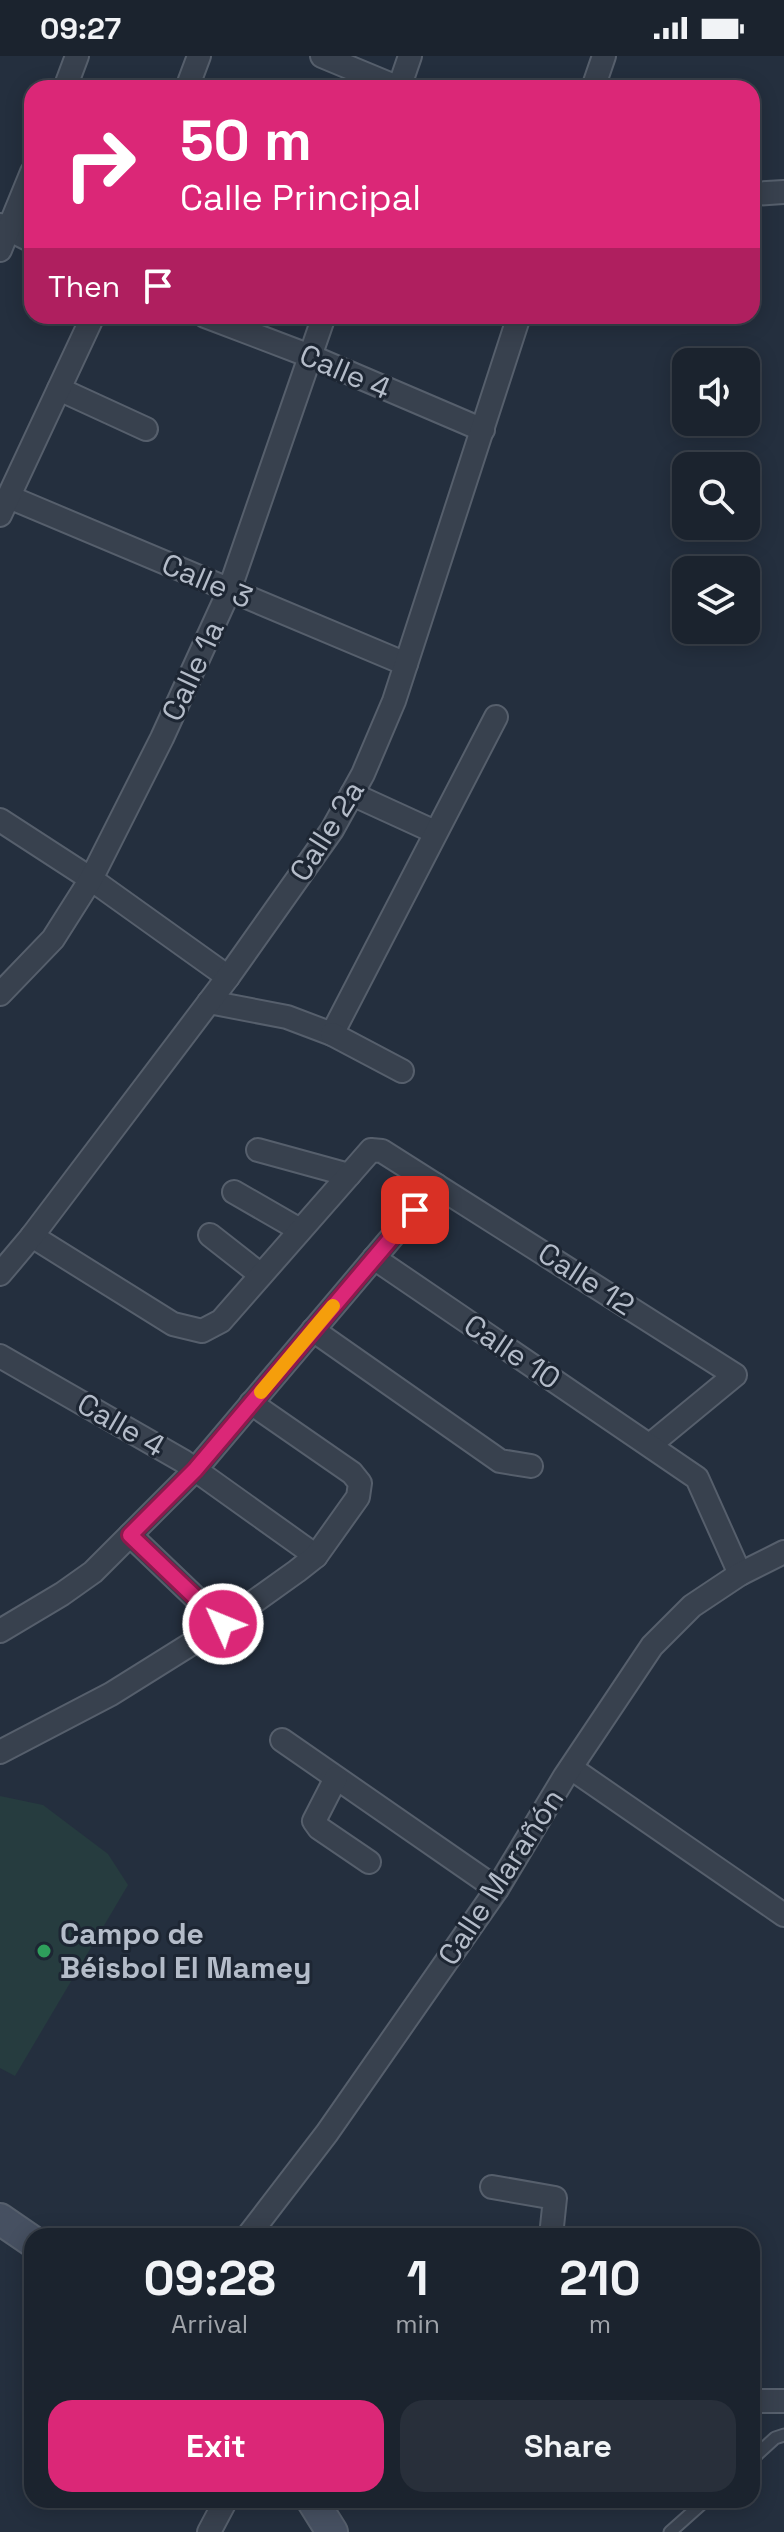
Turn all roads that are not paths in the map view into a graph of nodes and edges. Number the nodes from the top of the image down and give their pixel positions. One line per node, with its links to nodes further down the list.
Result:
1 (77, 56): 6 (street)
2 (199, 56): 7 (street)
3 (322, 56): 8 (street)
4 (410, 56): 9 (street)
5 (604, 56): 10 (street)
6 (68, 80)
7 (190, 80)
8 (380, 80)
9 (402, 80)
10 (596, 80)
11 (24, 189): 14 (street)
12 (784, 192): 13 (street)
13 (760, 194)
14 (3, 235): 15 (street)
15 (24, 239)
16 (89, 324): 21 (street)
17 (226, 324): 20 (street, Calle 4)
18 (321, 324): 20 (street, Calle 1a)
19 (516, 324): 23 (street, Calle 2a)
20 (310, 356): 23 (street, Calle 4); 25 (street, Calle 1a)
21 (59, 389): 22 (street); 24 (street)
22 (146, 429)
23 (483, 430): 26 (street, Calle 2a)
24 (4, 506): 25 (street, Calle 3)
25 (229, 591): 26 (street, Calle 3); 31 (street, Calle 1a)
26 (406, 664): 28 (street, Calle 2a)
27 (496, 717): 30 (street)
28 (352, 794): 30 (street); 32 (street, Calle 2a)
29 (0, 820): 31 (street)
30 (435, 832): 35 (street)
31 (91, 879): 32 (street); 33 (street, Calle 1a)
32 (228, 977): 34 (street, Calle 2a)
33 (0, 994)
34 (209, 1002): 35 (street); 43 (street, Calle 2a)
35 (332, 1034): 36 (street)
36 (402, 1071)
37 (258, 1150): 38 (street)
38 (349, 1175): 39 (street, Calle 12); 41 (street)
39 (436, 1185): 44 (street); 50 (street, Calle 12)
40 (234, 1192): 41 (street)
41 (300, 1230): 46 (street)
42 (210, 1235): 46 (street)
43 (32, 1236): 45 (street, Calle 2a); 46 (street)
44 (374, 1258): 47 (street); 50 (street, Calle 10)
45 (3, 1261)
46 (261, 1275)
47 (313, 1330): 49 (street); 51 (street)
48 (0, 1356): 52 (street, Calle 4)
49 (251, 1403): 52 (street); 55 (street)
50 (650, 1445): 56 (street, Calle 10)
51 (531, 1466)
52 (195, 1470): 53 (street); 55 (street, Calle 4)
53 (130, 1535): 57 (street); 58 (street)
54 (784, 1552): 56 (street, Calle Marañón)
55 (316, 1556): 57 (street)
56 (740, 1574): 61 (street, Calle Marañón)
57 (223, 1624): 60 (street)
58 (0, 1631)
59 (282, 1740): 62 (street)
60 (0, 1752)
61 (571, 1768): 64 (street, Calle Marañón); 65 (street)
62 (336, 1778): 63 (street); 64 (street)
63 (369, 1862)
64 (497, 1889): 68 (street, Calle Marañón)
65 (784, 1915)
66 (492, 2187): 69 (street)
67 (0, 2219): 70 (main road)
68 (254, 2228)
69 (552, 2228)
70 (24, 2236)
71 (760, 2401): 72 (street)
72 (784, 2401)
73 (784, 2435): 74 (lane)
74 (760, 2452)
75 (222, 2508): 78 (street)
76 (317, 2508): 79 (main road)
77 (697, 2508): 80 (lane)
78 (209, 2532)
79 (332, 2532)
80 (670, 2532)

